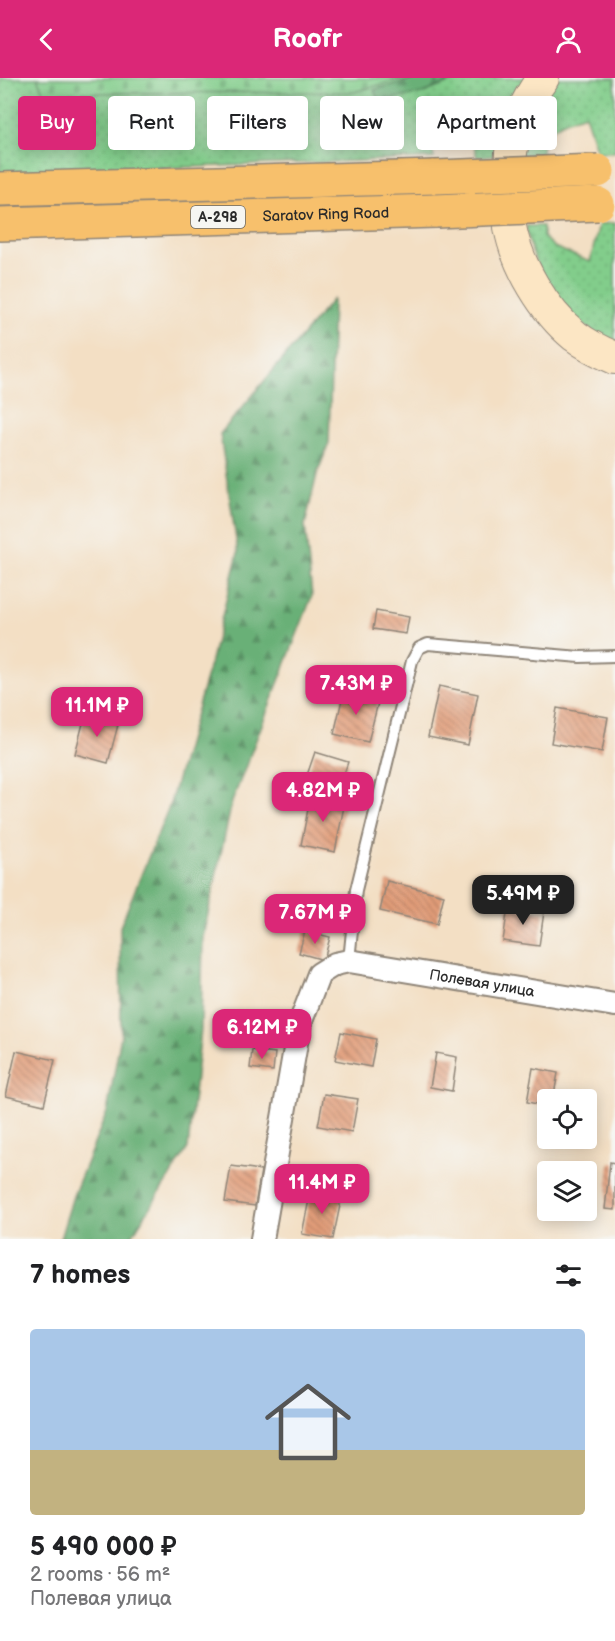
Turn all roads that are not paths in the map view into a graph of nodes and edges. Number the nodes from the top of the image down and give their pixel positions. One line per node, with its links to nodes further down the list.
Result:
1 (543, 78): 6 (main road)
2 (606, 170): 3 (highway, А-298, bridge)
3 (0, 189)
4 (607, 204): 5 (highway, Saratov Ring Road / А-298, bridge)
5 (0, 224)
6 (615, 358)
7 (615, 656): 8 (lane)
8 (349, 961): 9 (street, Полевая улица); 10 (street)
9 (615, 1005)
10 (262, 1239)

